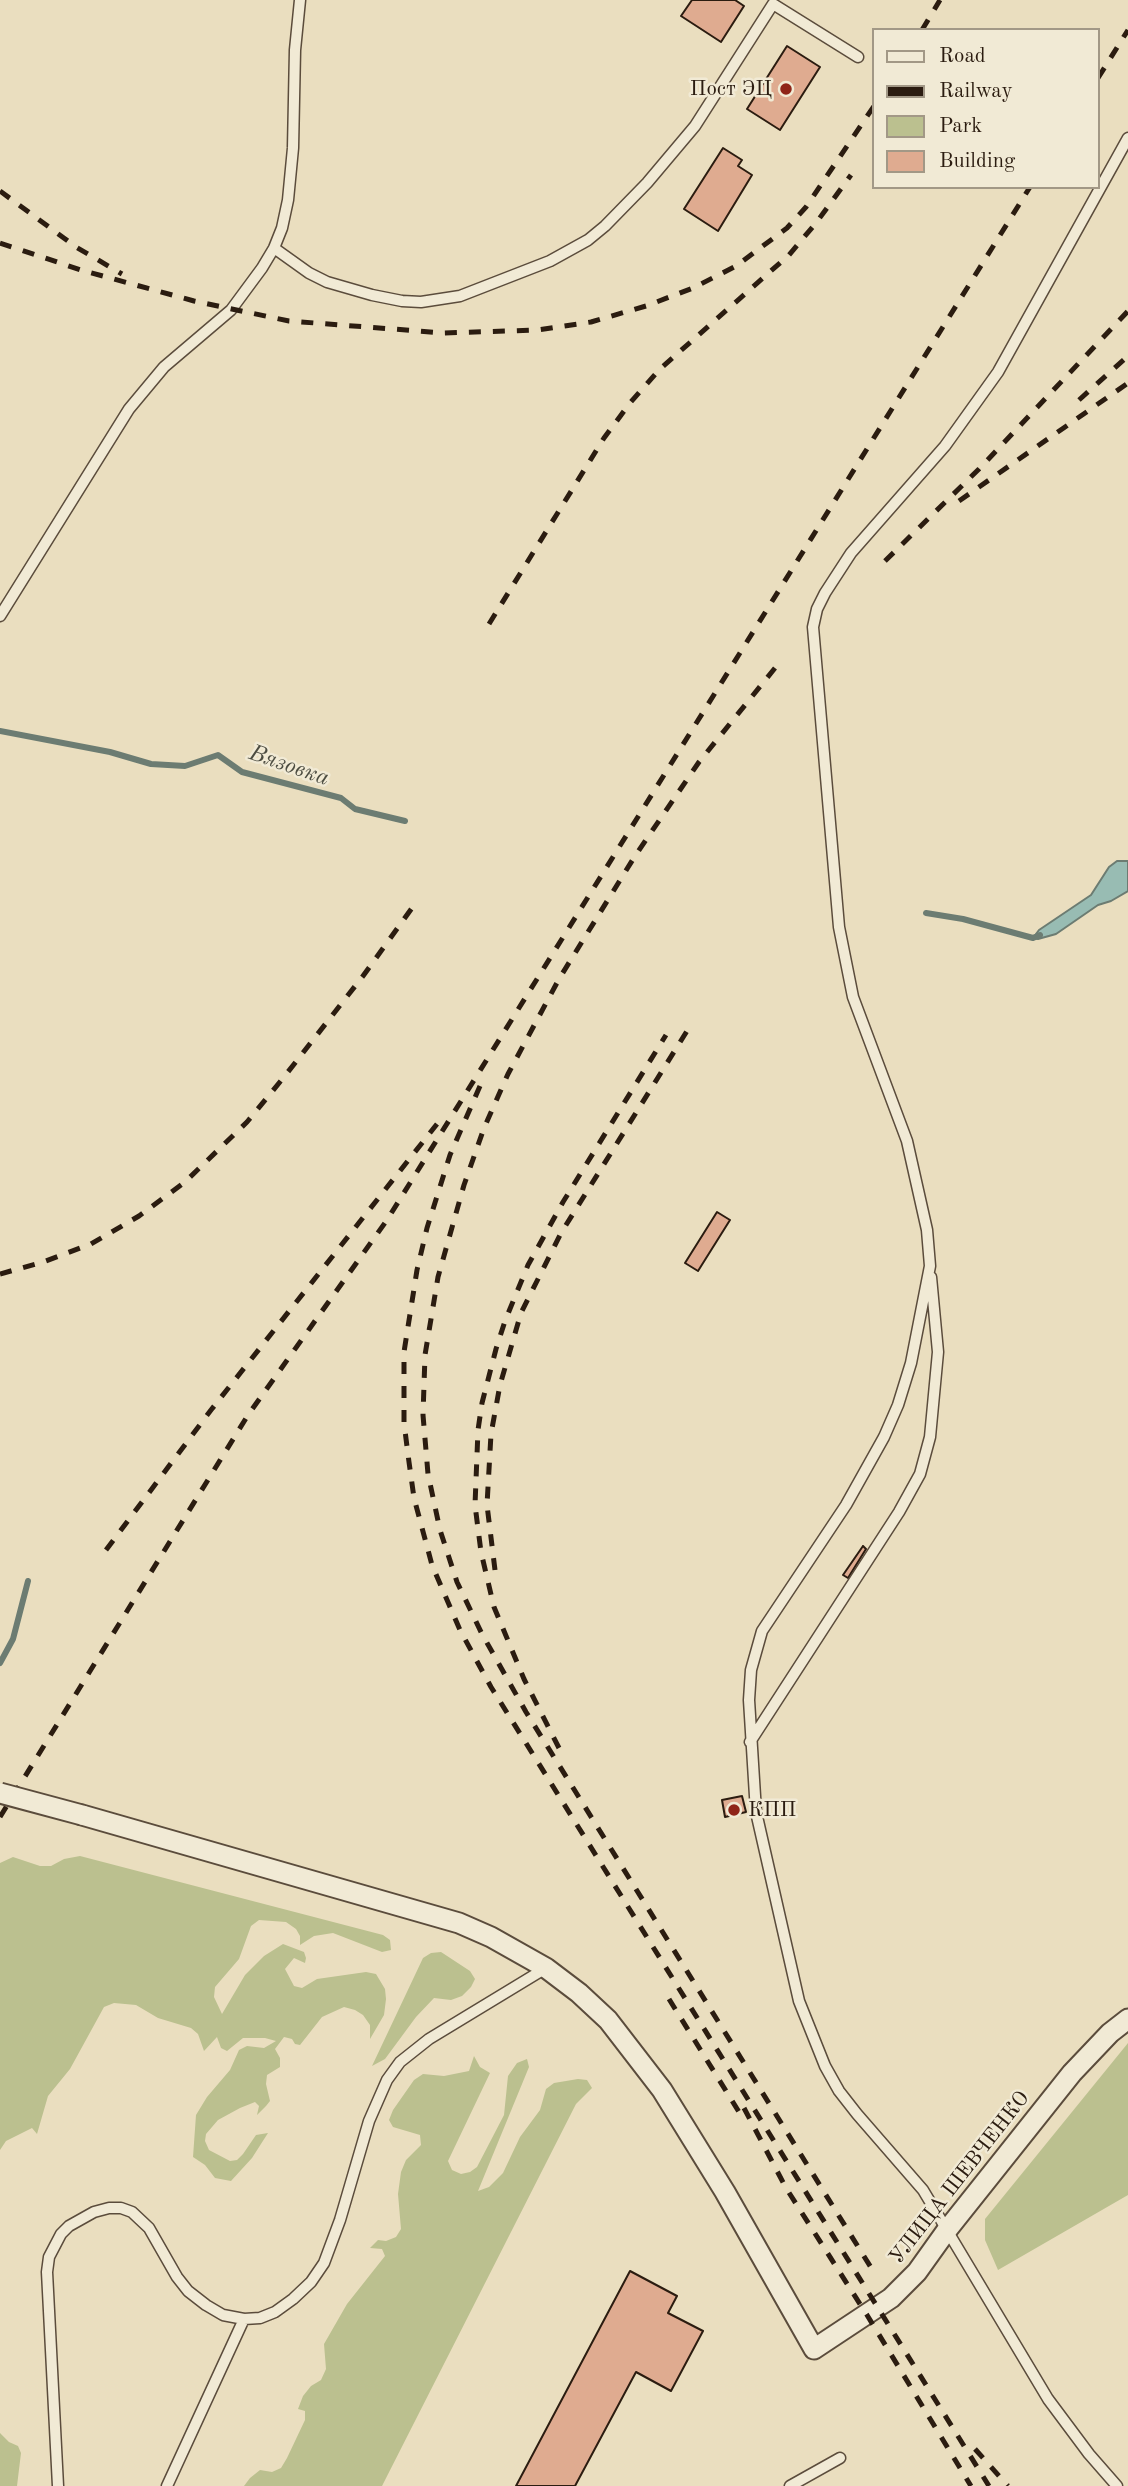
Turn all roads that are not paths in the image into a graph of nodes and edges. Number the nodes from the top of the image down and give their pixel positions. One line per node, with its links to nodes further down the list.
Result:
1 (300, 0): 6 (lane)
2 (858, 57): 6 (lane)
3 (1128, 138): 4 (lane)
4 (1100, 188)
5 (1100, 189): 8 (lane)
6 (274, 247): 7 (lane)
7 (0, 616)
8 (930, 1266): 9 (lane); 9 (lane)
9 (750, 1742): 13 (lane)
10 (0, 1793): 11 (street, bridge)
11 (546, 1968): 13 (street, УЛИЦА ШЕВЧЕНКО); 14 (lane)
12 (1128, 2019): 13 (street, УЛИЦА ШЕВЧЕНКО)
13 (947, 2230): 19 (lane)
14 (244, 2319): 16 (lane); 17 (lane)
15 (840, 2458): 18 (lane)
16 (58, 2486)
17 (167, 2486)
18 (790, 2486)
19 (1117, 2486)

